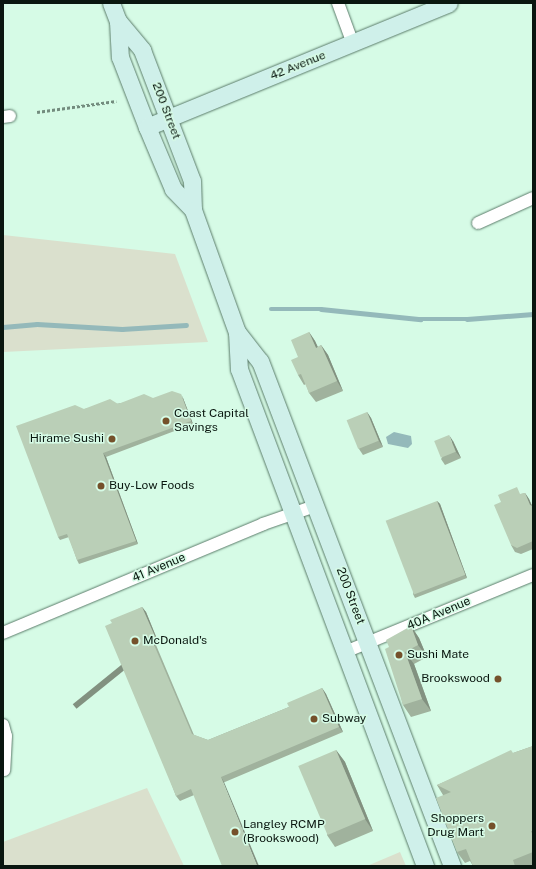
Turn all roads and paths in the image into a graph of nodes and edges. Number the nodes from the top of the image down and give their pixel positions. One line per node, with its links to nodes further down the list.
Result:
1 (111, 3): 4 (main road, 200 Street)
2 (338, 3): 5 (street)
3 (449, 3): 5 (main road, 42 Avenue)
4 (118, 21): 8 (main road, 200 Street); 9 (main road, 200 Street)
5 (353, 44): 8 (main road, 42 Avenue)
6 (116, 101): 7 (path)
7 (37, 112)
8 (169, 118): 9 (main road, 42 Avenue); 11 (main road, 200 Street)
9 (147, 127): 11 (main road, 200 Street)
10 (533, 198): 12 (street)
11 (192, 210): 13 (main road, 200 Street)
12 (478, 223)
13 (237, 332): 14 (main road, 200 Street); 15 (main road, 200 Street)
14 (315, 506): 15 (street, 41 Avenue); 18 (main road, 200 Street)
15 (293, 513): 17 (street, 41 Avenue); 19 (main road, 200 Street)
16 (533, 575): 18 (street, 40A Avenue)
17 (3, 633)
18 (367, 643): 19 (street, 40A Avenue); 23 (main road, 200 Street)
19 (345, 652): 22 (main road, 200 Street)
20 (3, 725): 21 (street)
21 (4, 770)
22 (426, 866)
23 (452, 866)

